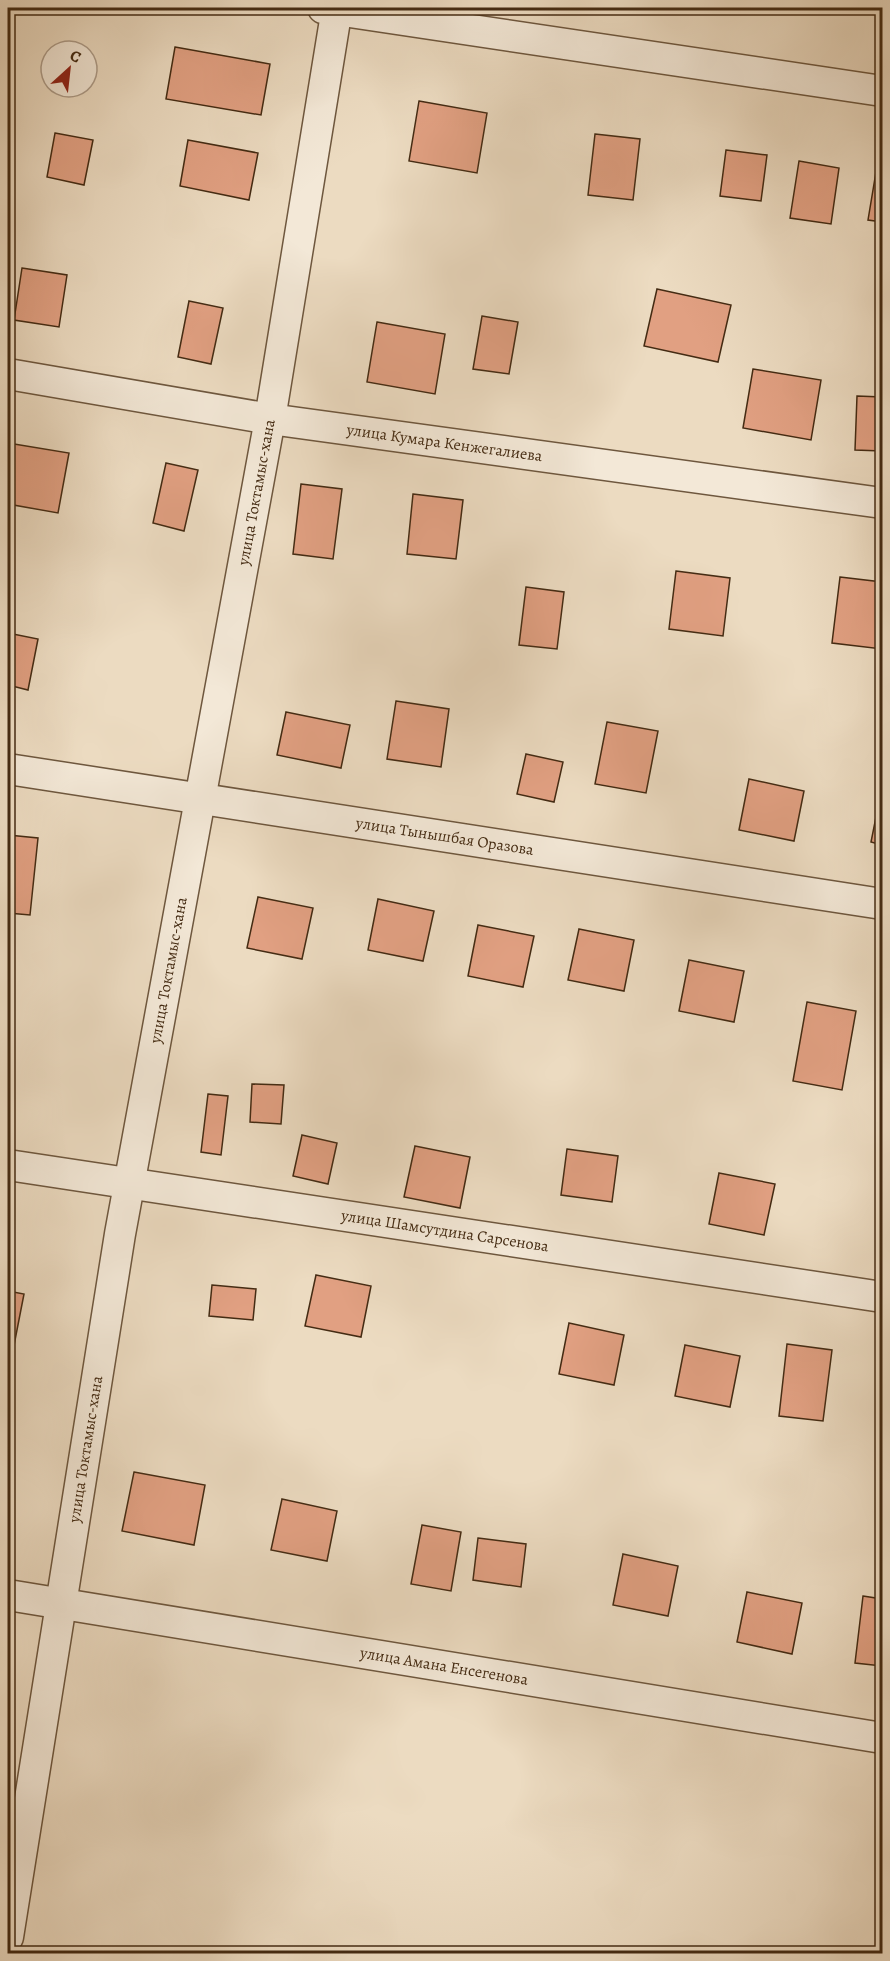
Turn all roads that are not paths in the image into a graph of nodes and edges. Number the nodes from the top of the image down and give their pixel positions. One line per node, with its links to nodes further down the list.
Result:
1 (332, 8): 2 (street); 4 (street, улица Токтамыс-хана)
2 (882, 92)
3 (8, 374): 4 (street, улица Кумара Кенжегалиева)
4 (270, 419): 5 (street, улица Кумара Кенжегалиева); 7 (street, улица Токтамыс-хана)
5 (882, 502)
6 (8, 769): 7 (street, улица Тынышбая Оразова)
7 (200, 799): 8 (street, улица Тынышбая Оразова); 10 (street, улица Токтамыс-хана)
8 (882, 904)
9 (8, 1165): 10 (street, улица Шамсутдина Сарсенова)
10 (129, 1185): 11 (street, улица Шамсутдина Сарсенова); 13 (street, улица Токтамыс-хана)
11 (882, 1297)
12 (8, 1595): 13 (street, улица Амана Енсегенова)
13 (61, 1603): 14 (street, улица Амана Енсегенова); 15 (street, улица Токтамыс-хана)
14 (882, 1738)
15 (8, 1937)

